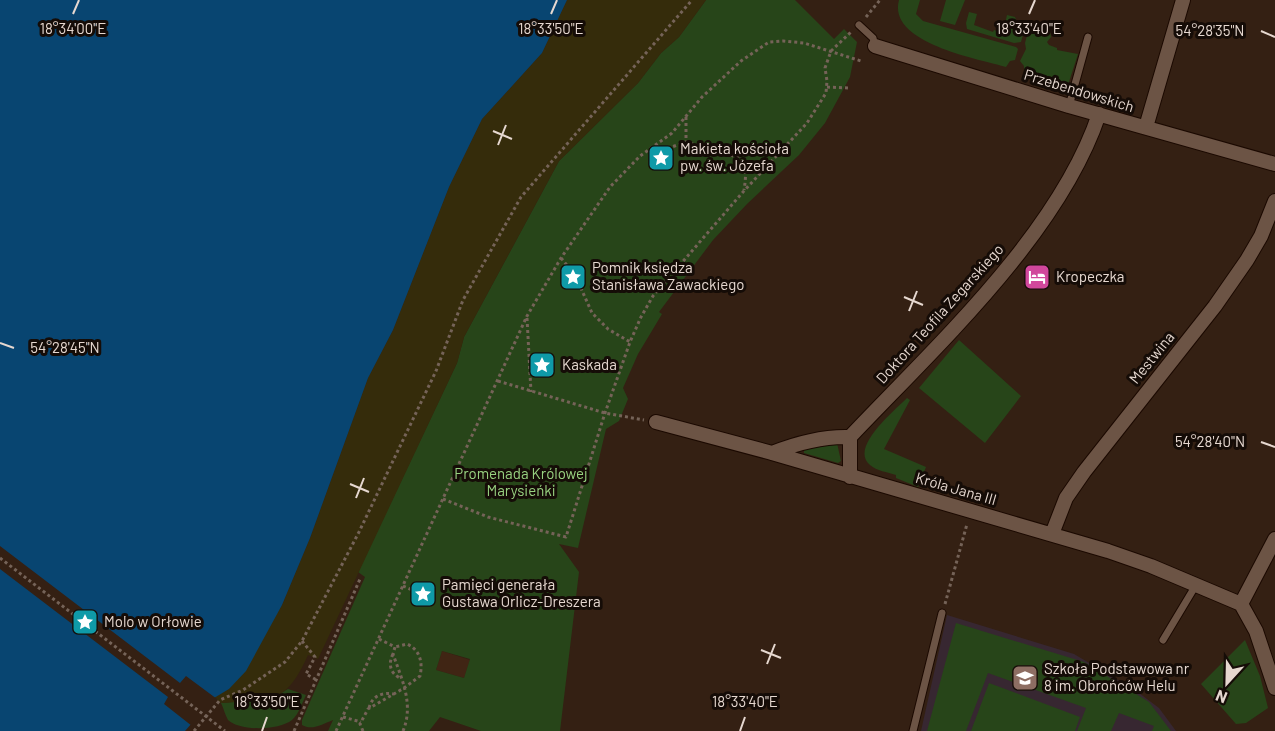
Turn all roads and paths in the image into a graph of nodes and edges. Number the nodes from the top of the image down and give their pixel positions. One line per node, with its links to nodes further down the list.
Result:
1 (692, 0): 44 (path)
2 (1183, 0): 13 (street)
3 (859, 25): 5 (lane)
4 (1088, 37): 10 (lane)
5 (875, 46): 10 (street, Przebendowskich)
6 (831, 51): 7 (path); 8 (path); 12 (path)
7 (861, 61)
8 (826, 87): 9 (path); 16 (path)
9 (850, 88)
10 (1069, 105): 11 (street, Przebendowskich)
11 (1100, 114): 13 (street, Przebendowskich); 28 (street, Doktora Teofila Zegarskiego)
12 (686, 116): 14 (path); 15 (path)
13 (1146, 128): 18 (street, Przebendowskich)
14 (686, 142): 15 (path); 17 (path)
15 (656, 146): 21 (path)
16 (784, 148): 17 (path); 19 (path)
17 (730, 153): 19 (path)
18 (1275, 164)
19 (743, 192): 23 (path)
20 (1275, 201): 33 (street, Mestwina)
21 (561, 258): 22 (path); 23 (path)
22 (526, 316): 24 (path); 25 (path)
23 (630, 342): 26 (path)
24 (498, 381): 25 (path); 31 (path)
25 (531, 392): 26 (path)
26 (605, 413): 27 (path); 31 (path)
27 (656, 422): 29 (street, Króla Jana III)
28 (850, 437): 29 (street); 30 (street)
29 (772, 453): 30 (street, Króla Jana III)
30 (850, 477): 32 (street, Króla Jana III)
31 (443, 499): 38 (path)
32 (970, 510): 33 (street, Króla Jana III); 41 (path)
33 (1052, 534): 37 (street, Króla Jana III)
34 (1275, 539): 40 (street)
35 (0, 558): 55 (path)
36 (360, 579): 47 (path)
37 (1196, 585): 40 (street, Króla Jana III); 43 (lane)
38 (403, 586): 39 (path); 42 (path)
39 (419, 593)
40 (1241, 604): 50 (street)
41 (942, 612): 61 (lane)
42 (379, 639): 45 (path); 53 (path)
43 (1163, 640)
44 (302, 641): 47 (path); 56 (path)
45 (395, 646): 46 (path); 49 (path)
46 (393, 654): 48 (path); 48 (path)
47 (315, 679): 57 (path)
48 (401, 679): 49 (path)
49 (404, 688): 51 (path); 60 (path)
50 (1275, 688)
51 (394, 694): 52 (path); 52 (path)
52 (368, 710): 54 (path)
53 (343, 717): 54 (path); 58 (path)
54 (361, 722): 59 (path)
55 (223, 730)
56 (194, 731)
57 (294, 731)
58 (336, 731)
59 (363, 731)
60 (403, 731)
61 (913, 731)

